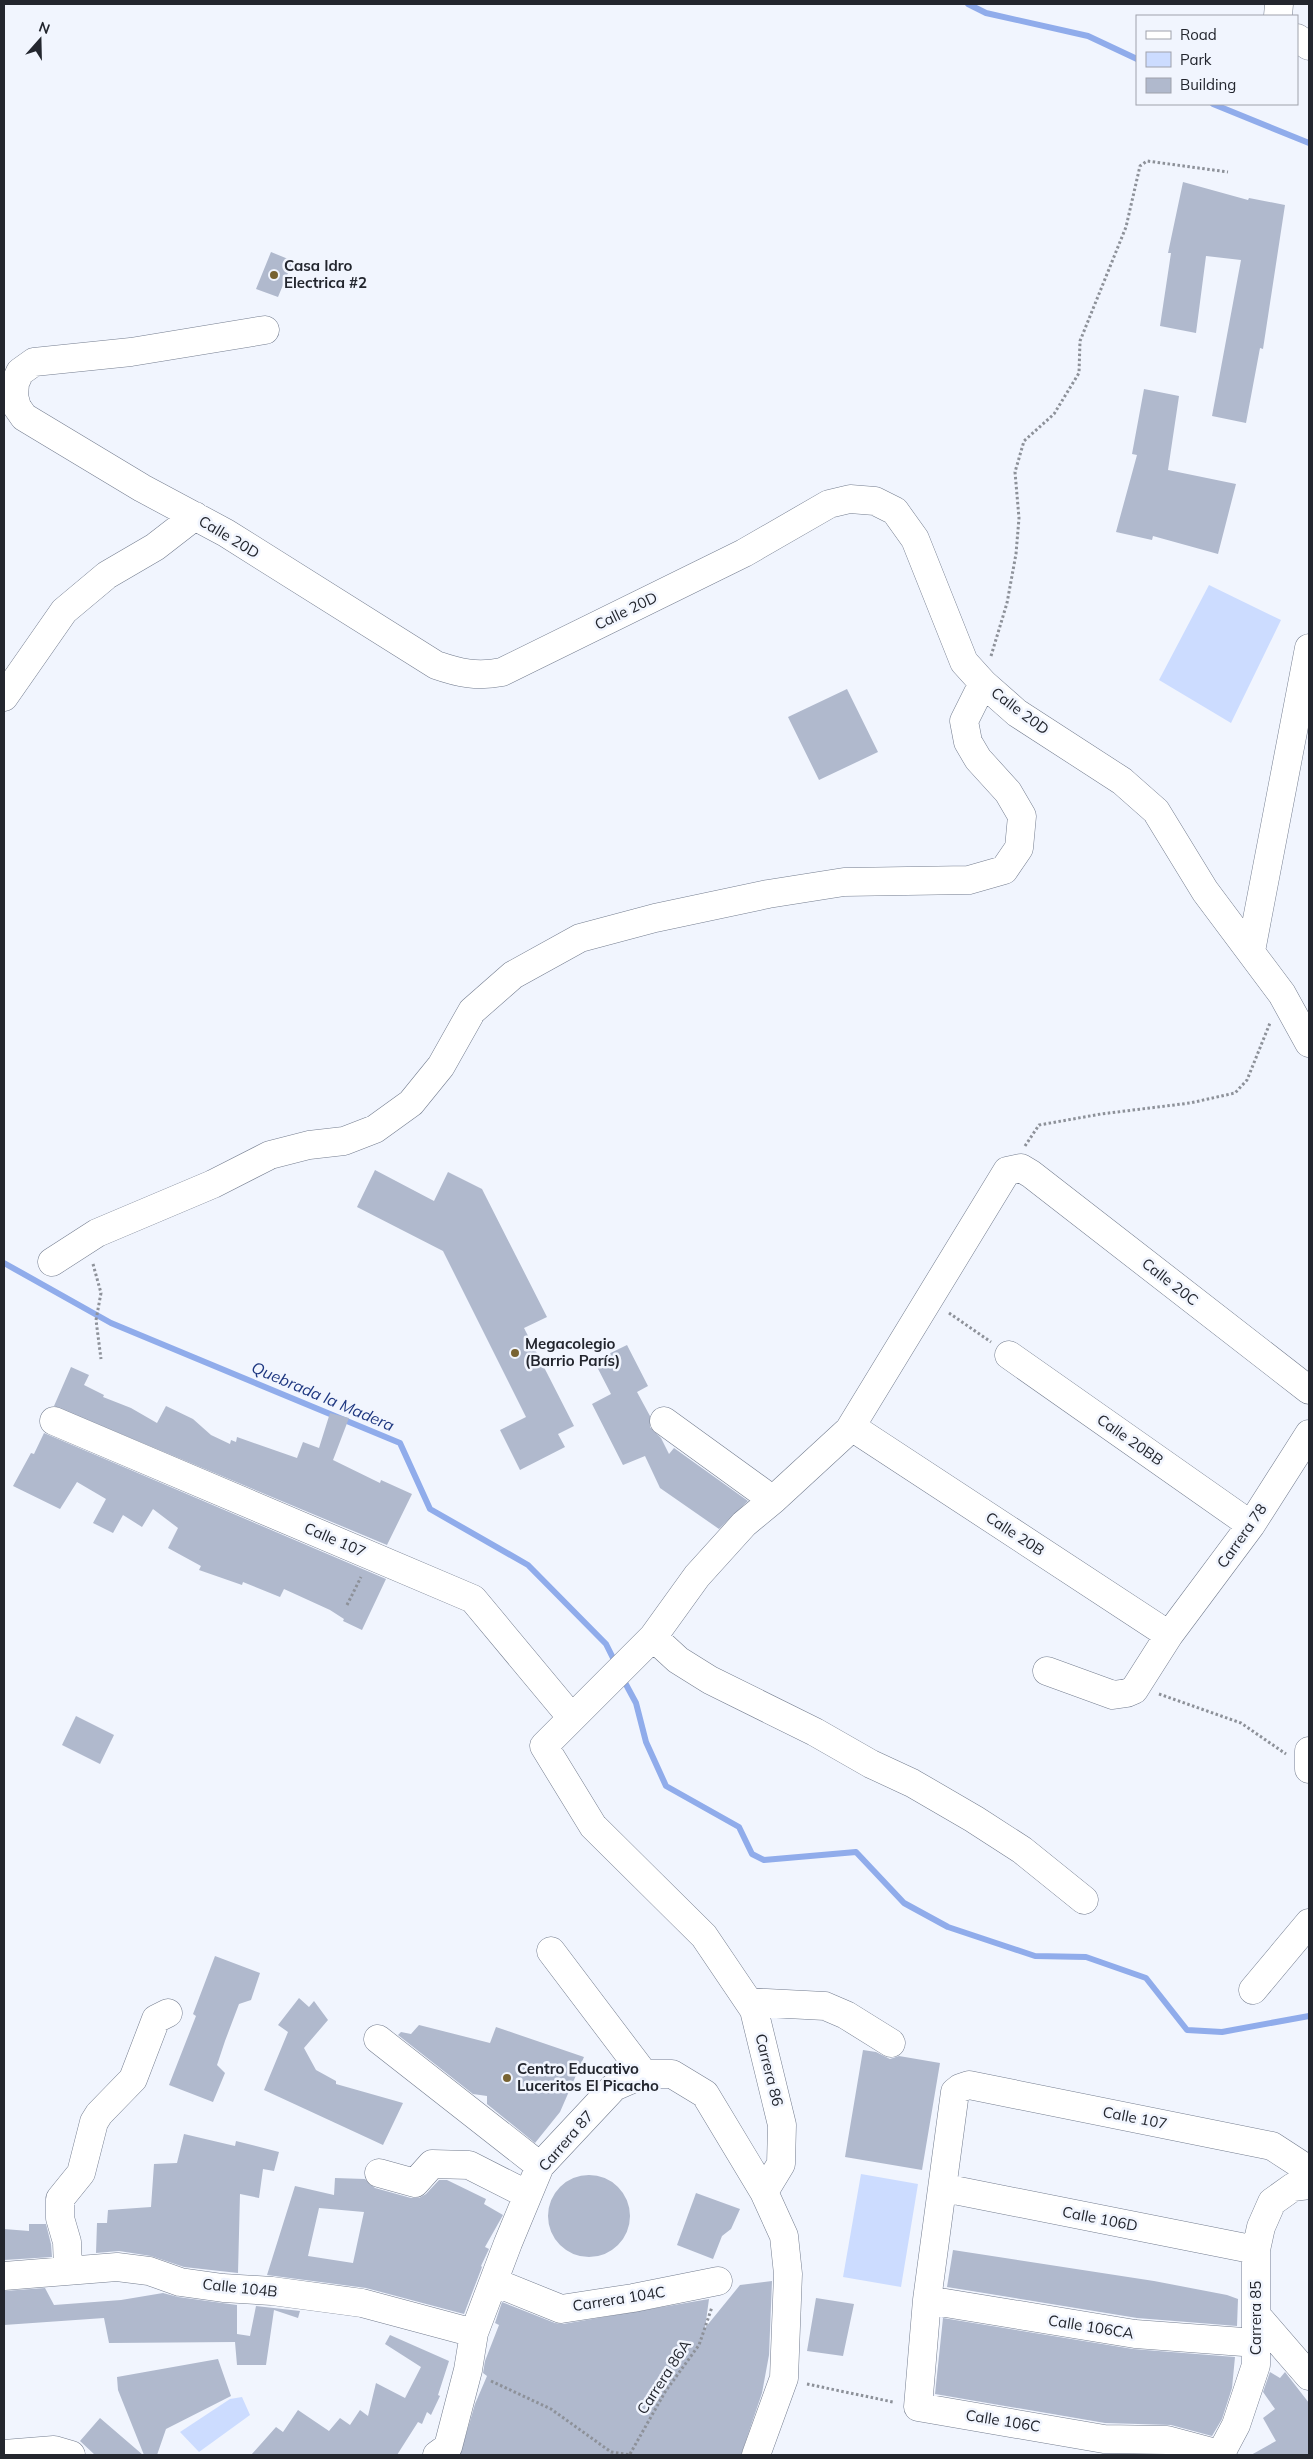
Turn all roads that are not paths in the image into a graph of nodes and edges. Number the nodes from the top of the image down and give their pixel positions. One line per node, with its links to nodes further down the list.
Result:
1 (1298, 39): 2 (street)
2 (1309, 46)
3 (265, 330): 4 (street, Calle 20D)
4 (195, 516): 6 (street, Calle 20D); 7 (street)
5 (1309, 648): 8 (street)
6 (982, 683): 8 (street, Calle 20D); 10 (street)
7 (4, 697)
8 (1250, 951): 9 (street, Calle 20D)
9 (1309, 1043)
10 (52, 1262)
11 (1009, 1355): 18 (street, Calle 20BB)
12 (1309, 1390): 17 (street, Calle 20C)
13 (54, 1421): 22 (street, Calle 107)
14 (664, 1421): 17 (street)
15 (860, 1433): 19 (street, Calle 20B)
16 (1309, 1434): 18 (street, Carrera 78)
17 (773, 1500): 20 (street)
18 (1251, 1525): 19 (street, Carrera 78)
19 (1170, 1635): 21 (street, Carrera 78)
20 (653, 1637): 22 (street); 23 (street)
21 (1046, 1671)
22 (572, 1718): 27 (street, Carrera 86)
23 (1084, 1900)
24 (1309, 1923): 26 (street)
25 (551, 1951): 31 (street)
26 (1253, 1990)
27 (749, 2002): 30 (street); 36 (street, Carrera 86)
28 (168, 2013): 39 (street)
29 (378, 2039): 32 (street)
30 (891, 2043)
31 (644, 2074): 32 (street, Carrera 87); 36 (street, Carrera 87)
32 (540, 2166): 37 (street, Carrera 87)
33 (379, 2173): 37 (street)
34 (1304, 2181): 35 (street, Calle 107); 38 (street, Carrera 85)
35 (944, 2188): 38 (street, Calle 106D); 43 (street)
36 (764, 2192): 51 (street)
37 (528, 2195): 42 (street, Carrera 87)
38 (1256, 2250): 44 (street, Carrera 85)
39 (68, 2270): 40 (street, Calle 104B); 45 (street, Calle 104B)
40 (4, 2276)
41 (718, 2281): 42 (street, Carrera 104C)
42 (494, 2282): 45 (street, Carrera 87)
43 (927, 2300): 46 (street, Calle 106CA); 52 (street, Calle 106C)
44 (1256, 2316): 46 (street, Carrera 85); 47 (street)
45 (474, 2333): 50 (street, Carrera 87)
46 (1257, 2343): 52 (street, Carrera 85)
47 (1309, 2376)
48 (4, 2454): 49 (street)
49 (71, 2455)
50 (437, 2455)
51 (756, 2455)
52 (1222, 2455)

